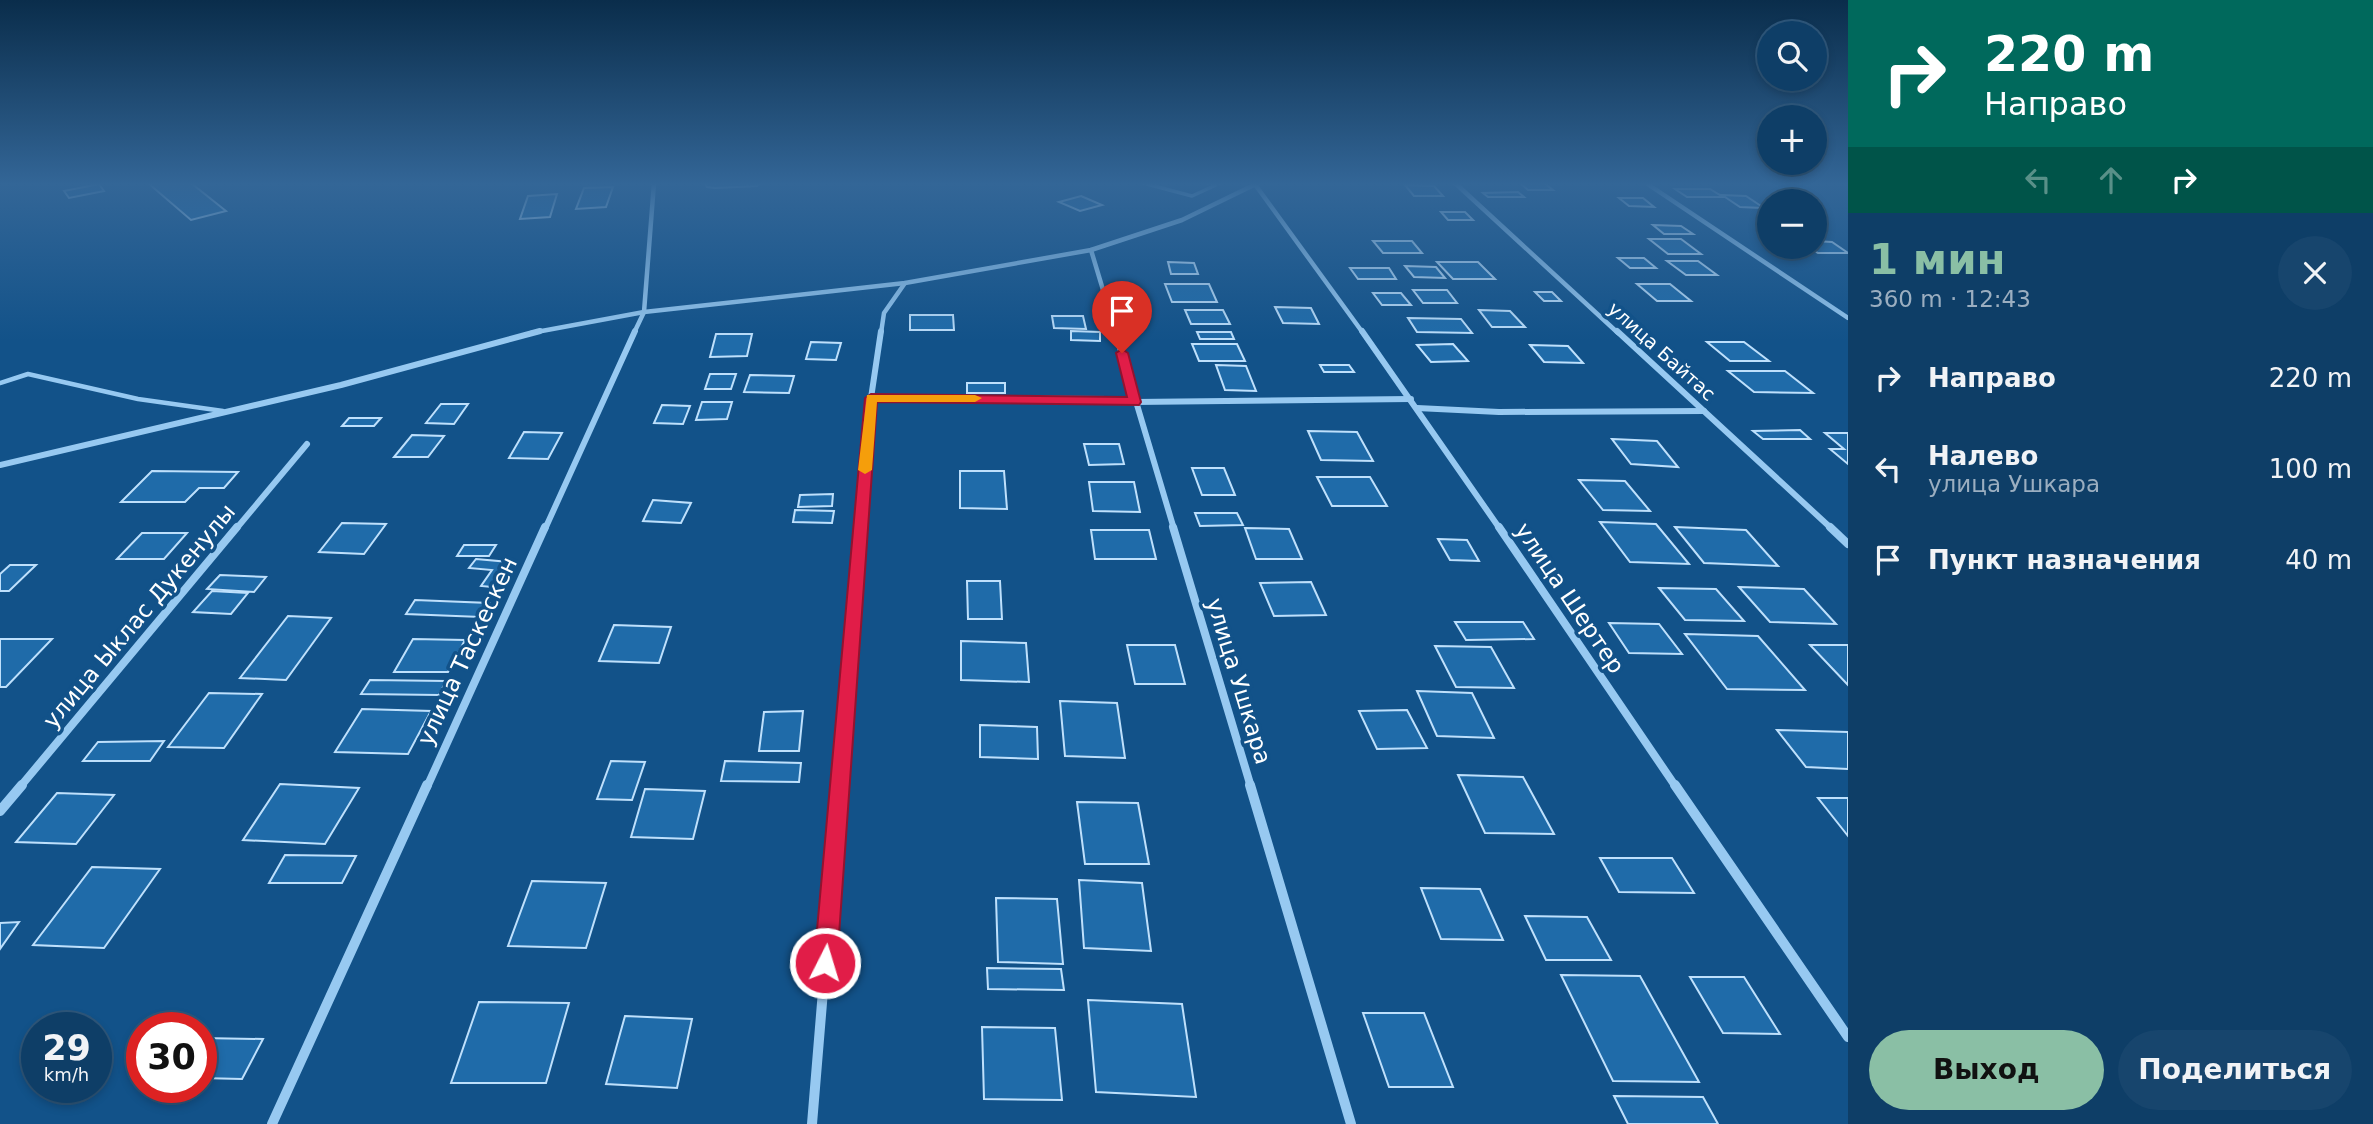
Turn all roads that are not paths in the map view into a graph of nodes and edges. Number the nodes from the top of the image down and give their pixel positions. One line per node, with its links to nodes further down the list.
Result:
1 (650, 235): 8 (street, улица Таскескен)
2 (1135, 235): 6 (street)
3 (1294, 235): 12 (street, улица Шертер)
4 (1513, 235): 15 (street, улица Байтас)
5 (1724, 235): 9 (street)
6 (1091, 250): 7 (street); 13 (street, улица Ушкара)
7 (905, 283): 8 (street); 11 (street)
8 (644, 312): 16 (street); 22 (street, улица Таскескен)
9 (1848, 318)
10 (0, 383): 16 (lane)
11 (871, 398): 13 (street); 23 (street)
12 (1411, 399): 13 (street); 14 (street, улица Шертер)
13 (1135, 402): 24 (street, улица Ушкара)
14 (1417, 408): 15 (street); 21 (street, улица Шертер)
15 (1705, 411): 19 (street, улица Байтас)
16 (226, 412): 18 (street)
17 (307, 444): 20 (street, улица Ыклас Дукенулы)
18 (0, 465)
19 (1848, 544)
20 (0, 811)
21 (1848, 1037)
22 (272, 1124)
23 (812, 1124)
24 (1351, 1124)

